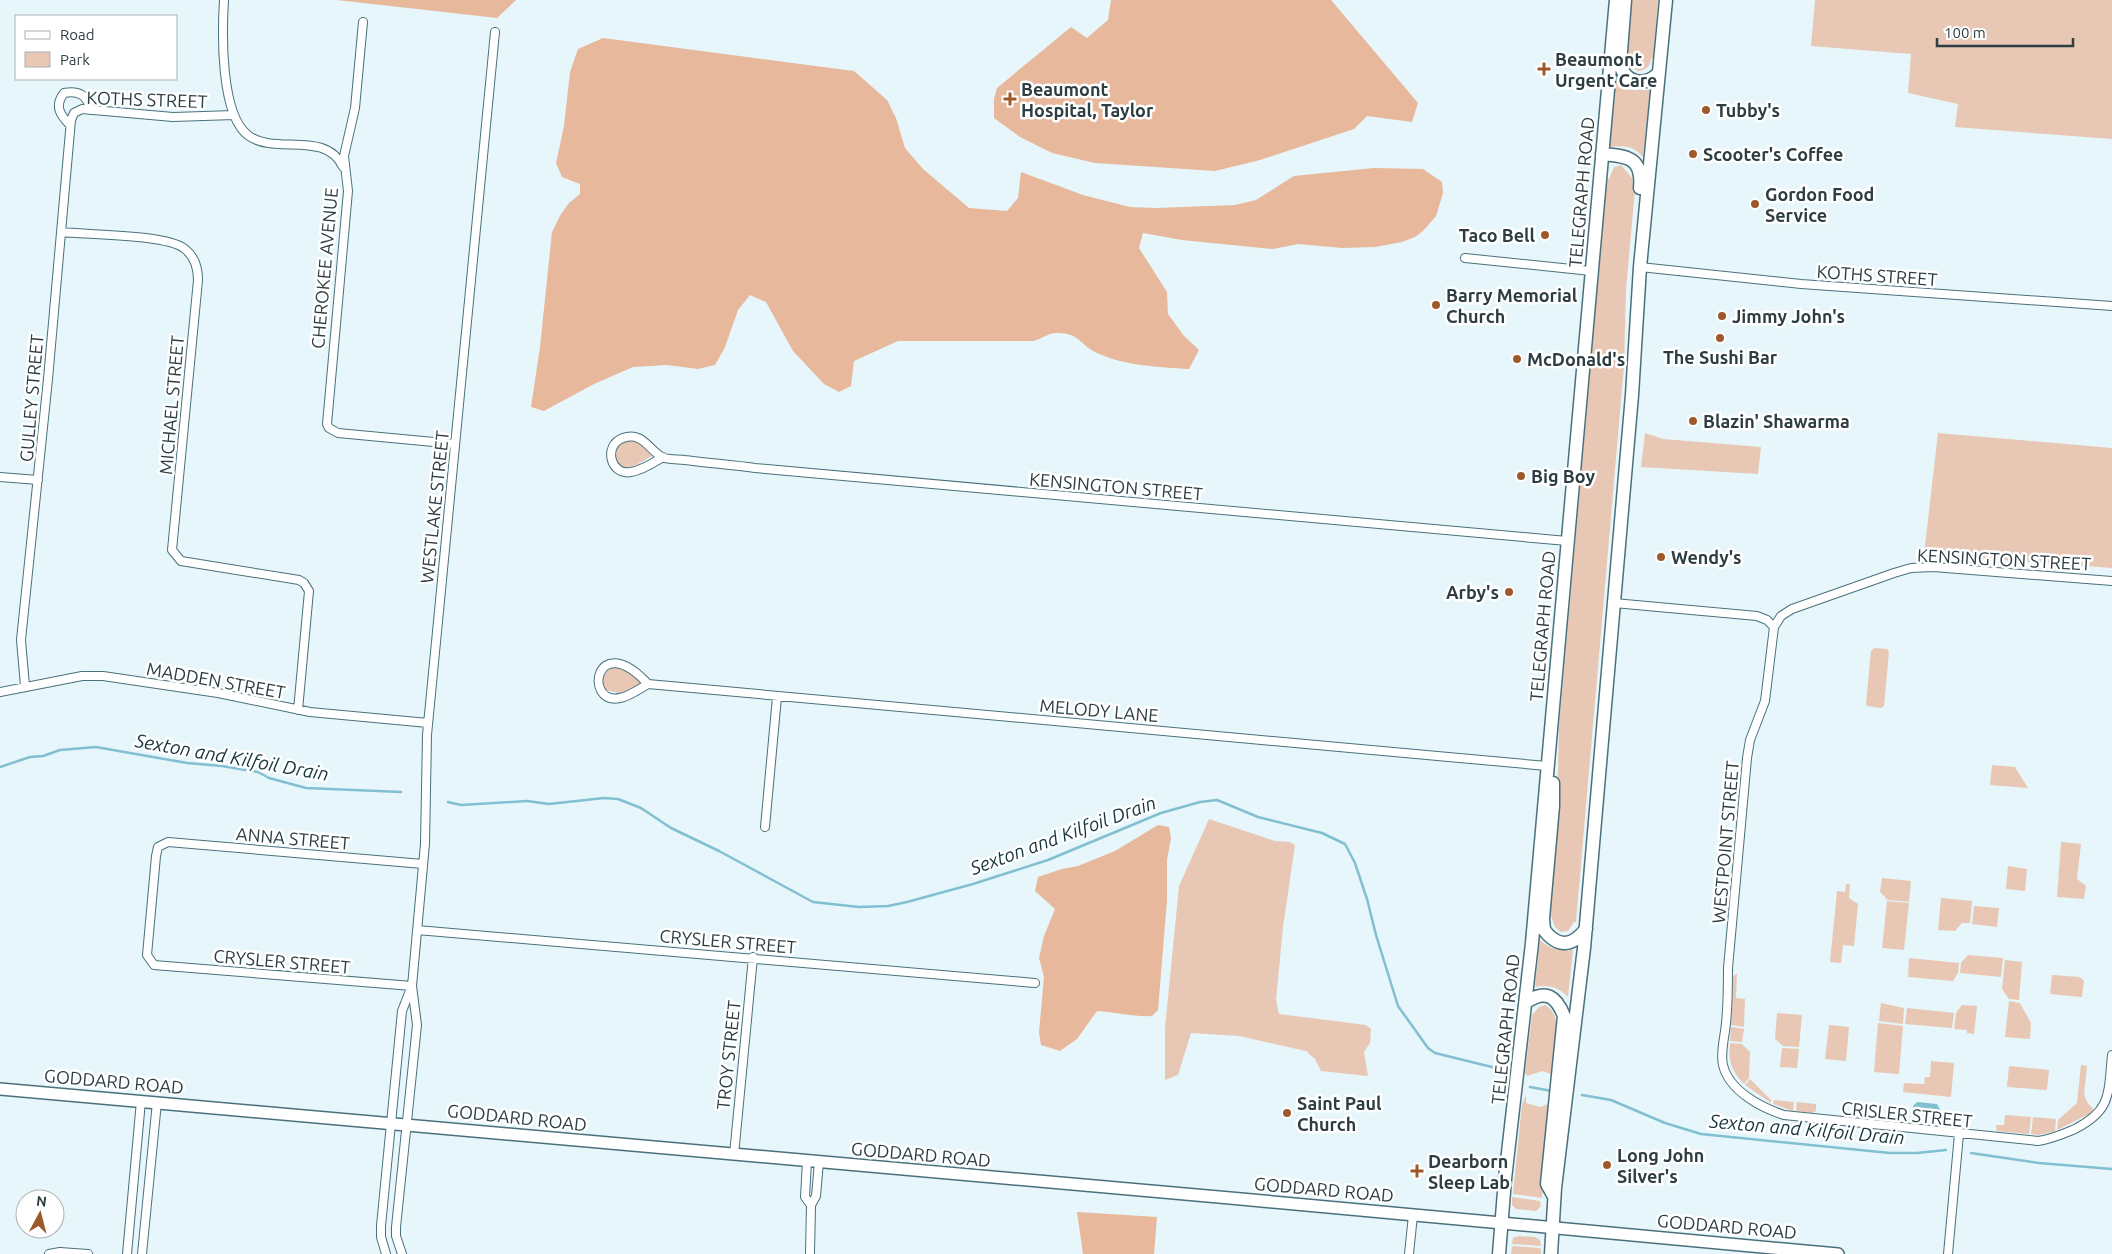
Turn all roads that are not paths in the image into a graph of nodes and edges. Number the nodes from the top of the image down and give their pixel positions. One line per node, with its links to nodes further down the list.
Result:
1 (224, 0): 10 (street)
2 (1616, 0): 12 (main road, TELEGRAPH ROAD)
3 (1625, 0): 7 (main road)
4 (1666, 0): 7 (main road)
5 (363, 22): 13 (street, CHEROKEE AVENUE)
6 (495, 32): 20 (street, WESTLAKE STREET)
7 (1658, 74): 16 (main road)
8 (90, 110): 9 (street, KOTHS STREET); 10 (street, KOTHS STREET); 11 (street)
9 (74, 113): 11 (street, GULLEY STREET)
10 (234, 116): 13 (street)
11 (70, 125): 14 (street, GULLEY STREET)
12 (1602, 154): 17 (main road, TELEGRAPH ROAD); 19 (main road)
13 (345, 171): 20 (street, CHEROKEE AVENUE)
14 (61, 232): 23 (street, GULLEY STREET); 32 (street, MICHAEL STREET)
15 (1465, 258): 17 (street)
16 (1640, 267): 18 (street, KOTHS STREET); 19 (main road)
17 (1591, 271): 24 (main road, TELEGRAPH ROAD)
18 (2112, 306)
19 (1634, 350): 26 (main road)
20 (455, 444): 33 (street, WESTLAKE STREET)
21 (663, 457): 21 (street); 24 (street, KENSINGTON STREET)
22 (0, 477): 23 (street)
23 (38, 480): 29 (street, GULLEY STREET)
24 (1567, 541): 34 (main road, TELEGRAPH ROAD)
25 (2112, 581): 27 (street, KENSINGTON STREET)
26 (1614, 603): 27 (street); 38 (main road)
27 (1774, 627): 46 (street, WESTPOINT STREET)
28 (648, 684): 28 (street); 31 (street, MELODY LANE)
29 (25, 686): 30 (street, MADDEN STREET); 32 (street, MADDEN STREET)
30 (0, 692)
31 (777, 697): 35 (street, MELODY LANE); 36 (street)
32 (298, 710): 33 (street, MADDEN STREET)
33 (428, 723): 37 (street, WESTLAKE STREET)
34 (1550, 741): 35 (main road, TELEGRAPH ROAD); 38 (main road)
35 (1547, 766): 44 (main road, TELEGRAPH ROAD)
36 (765, 826)
37 (423, 864): 39 (street, WESTLAKE STREET); 41 (street, ANNA STREET)
38 (1586, 929): 56 (main road)
39 (417, 930): 40 (street, CRYSLER STREET); 43 (street, WESTLAKE STREET)
40 (753, 958): 42 (street, CRYSLER STREET); 53 (street, TROY STREET)
41 (150, 962): 43 (street, CRYSLER STREET)
42 (1035, 983)
43 (412, 986): 50 (street, WESTLAKE STREET); 51 (street, WESTLAKE STREET)
44 (1526, 1002): 56 (main road); 59 (main road, TELEGRAPH ROAD)
45 (2112, 1055): 52 (street, CRISLER STREET)
46 (1723, 1063): 52 (street, CRISLER STREET)
47 (0, 1089): 48 (main road, GODDARD ROAD)
48 (142, 1101): 49 (main road, GODDARD ROAD); 64 (street)
49 (157, 1102): 50 (main road, GODDARD ROAD); 65 (street)
50 (392, 1123): 51 (main road, GODDARD ROAD); 66 (street, WESTLAKE STREET)
51 (406, 1124): 53 (main road, GODDARD ROAD); 67 (street, WESTLAKE STREET)
52 (1959, 1134): 73 (street)
53 (734, 1155): 54 (main road, GODDARD ROAD)
54 (807, 1161): 55 (main road, GODDARD ROAD); 57 (street)
55 (819, 1162): 57 (street); 58 (main road, GODDARD ROAD)
56 (1554, 1197): 60 (main road)
57 (811, 1205): 68 (street)
58 (1414, 1215): 59 (main road, GODDARD ROAD); 69 (street)
59 (1502, 1224): 60 (main road, GODDARD ROAD); 70 (main road, TELEGRAPH ROAD)
60 (1552, 1227): 61 (main road, GODDARD ROAD); 71 (main road)
61 (1824, 1253): 72 (main road, GODDARD ROAD)
62 (49, 1254): 63 (street)
63 (88, 1254)
64 (127, 1254)
65 (142, 1254)
66 (386, 1254)
67 (402, 1254)
68 (810, 1254)
69 (1410, 1254)
70 (1499, 1254)
71 (1550, 1254)
72 (1838, 1254)
73 (1948, 1254)

